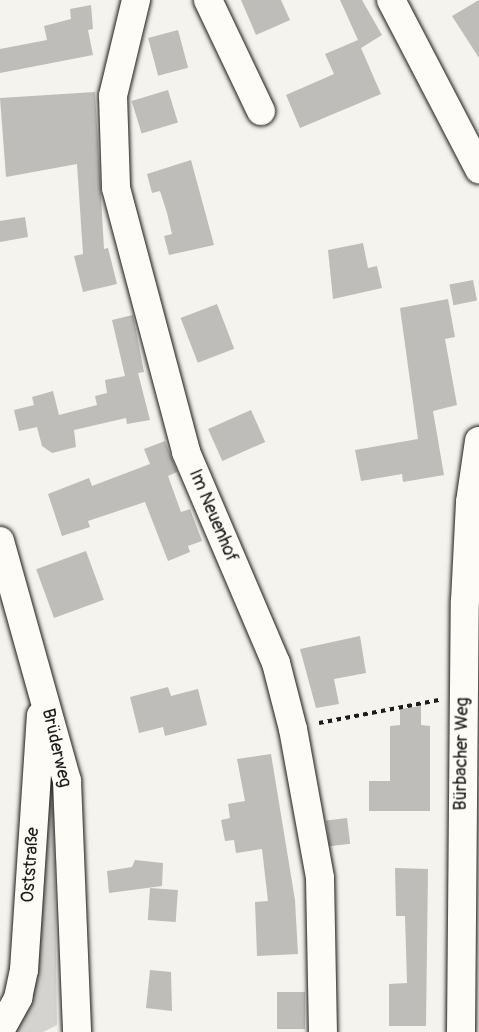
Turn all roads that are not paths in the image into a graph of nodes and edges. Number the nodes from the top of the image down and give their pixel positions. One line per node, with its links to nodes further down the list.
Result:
1 (136, 0): 11 (street, Im Neuenhof)
2 (208, 0): 4 (street)
3 (391, 0): 5 (street)
4 (261, 111)
5 (479, 169)
6 (479, 441): 12 (street, Bürbacher Weg)
7 (0, 542): 8 (street, Brüderweg)
8 (43, 693): 9 (street, Oststraße); 10 (street, Brüderweg)
9 (0, 1031)
10 (77, 1032)
11 (323, 1032)
12 (461, 1032)

